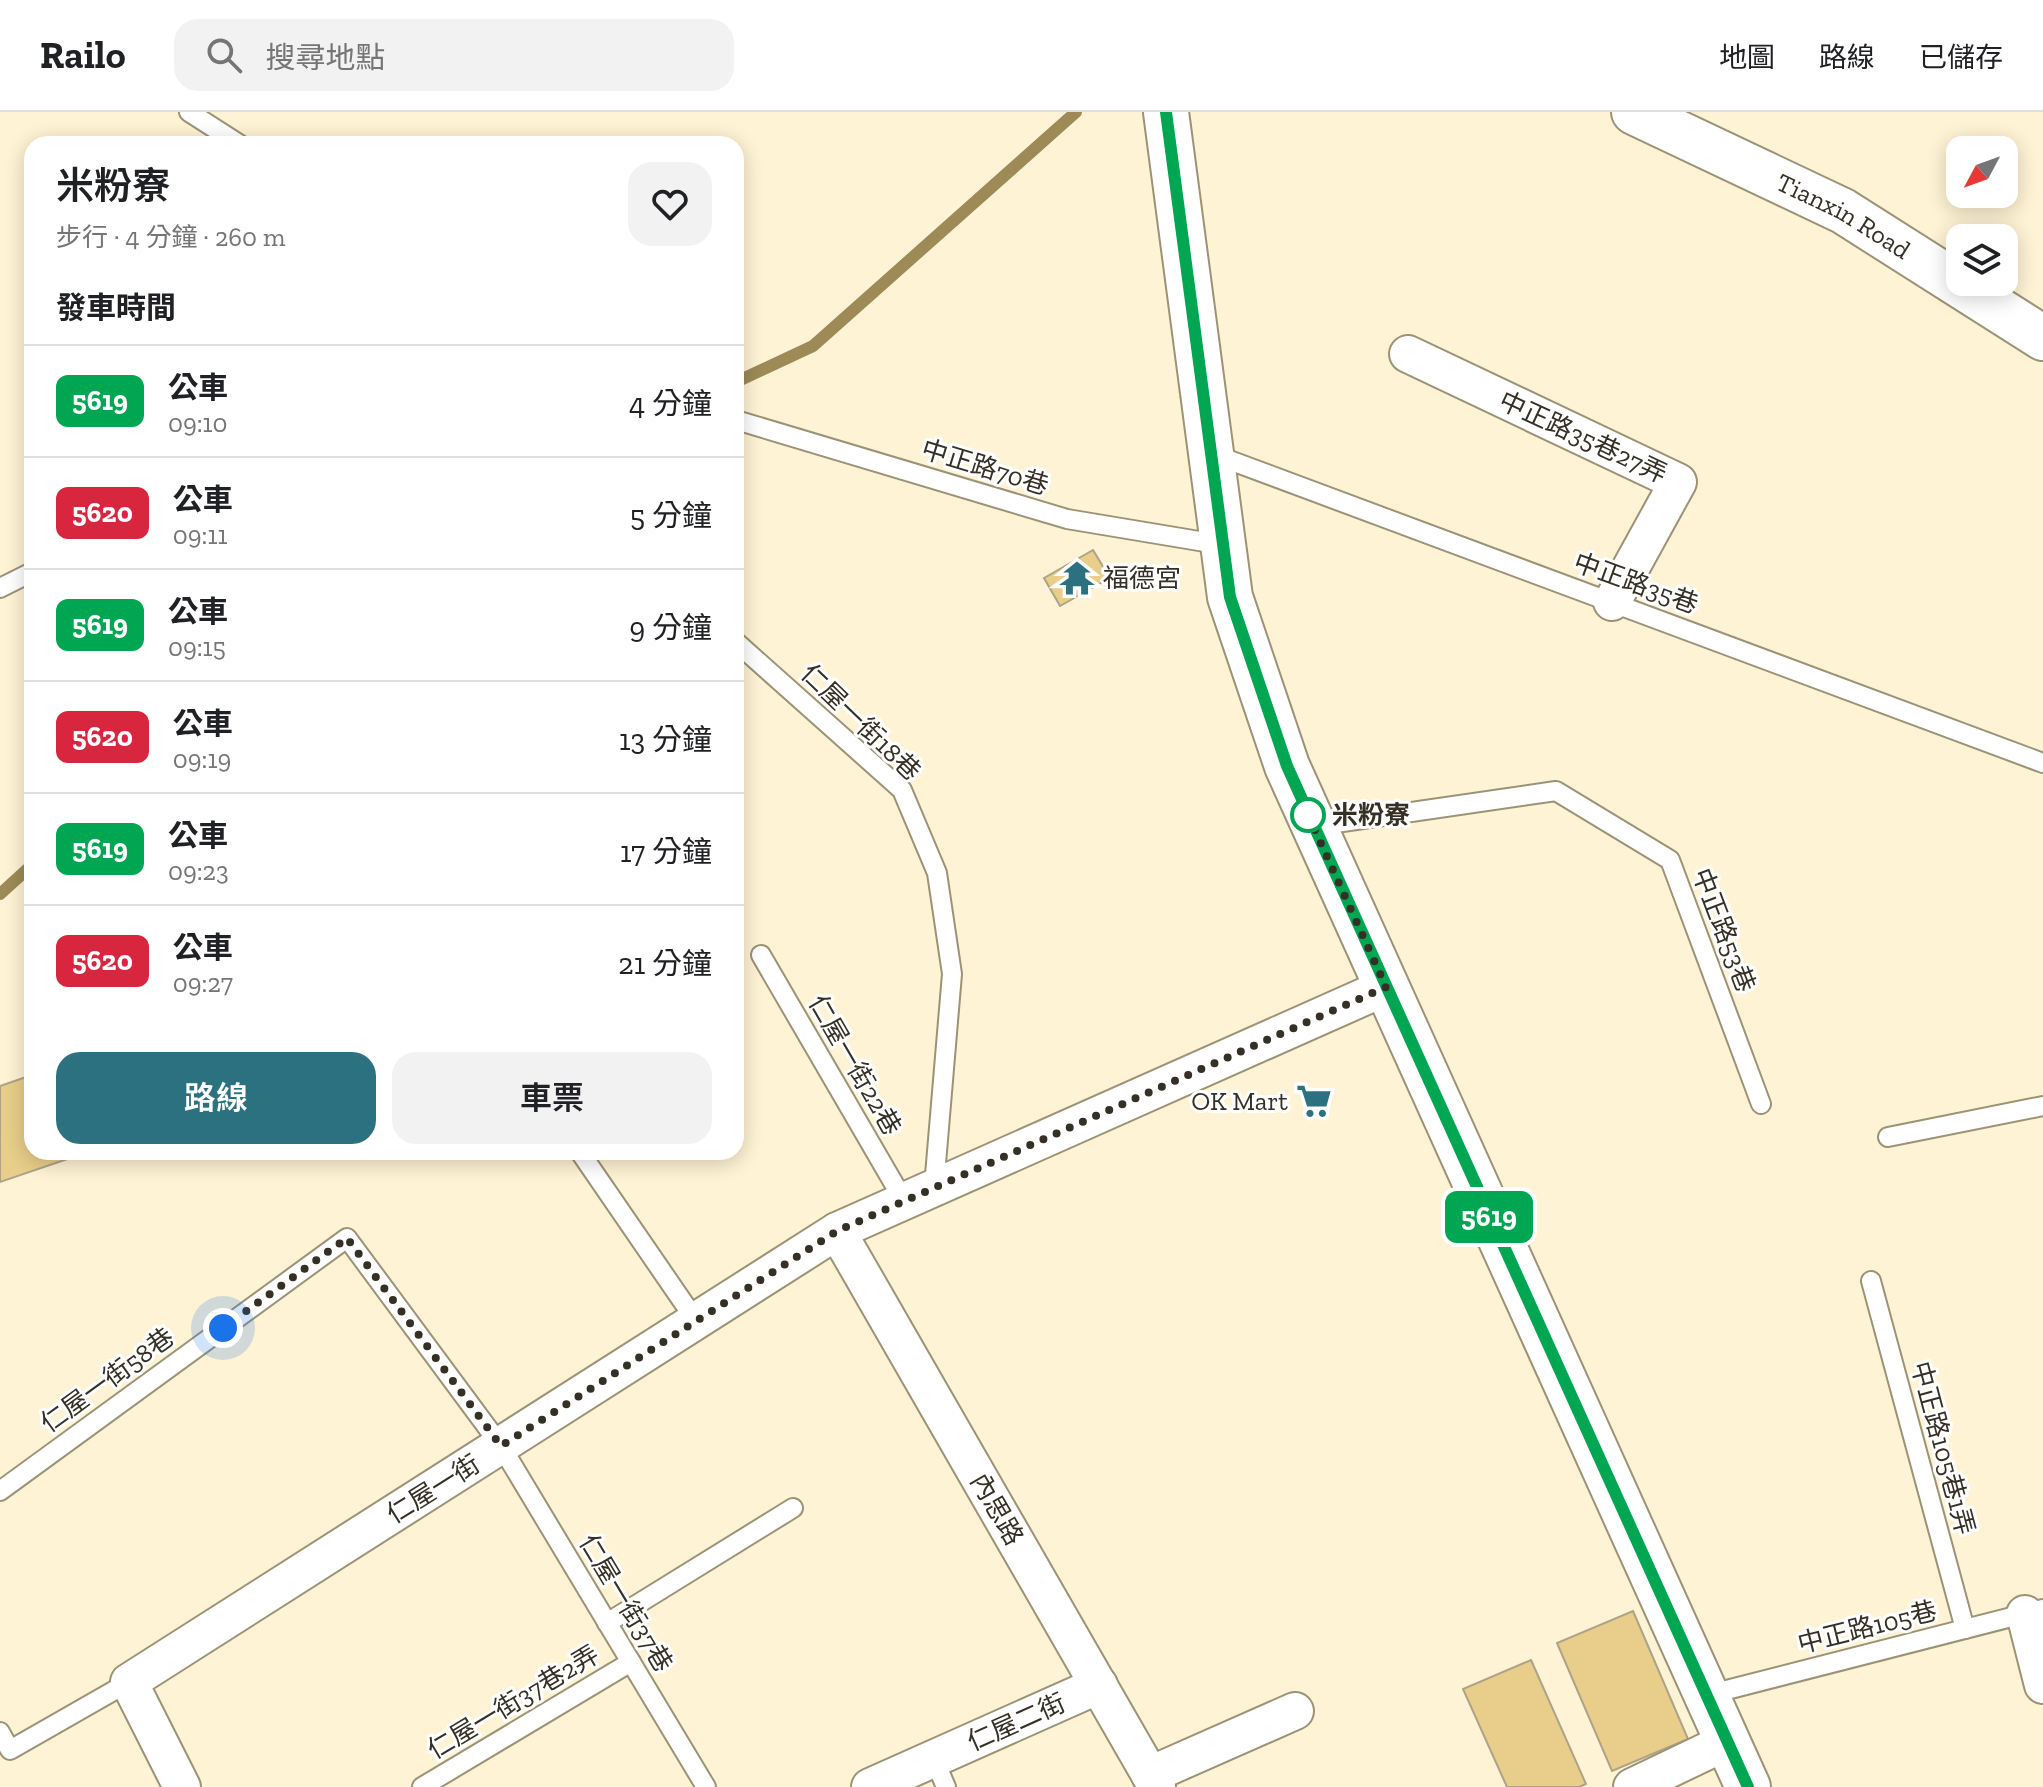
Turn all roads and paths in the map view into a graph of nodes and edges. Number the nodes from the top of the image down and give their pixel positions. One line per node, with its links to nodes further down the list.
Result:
1 (189, 112): 4 (lane)
2 (1166, 112): 8 (street)
3 (1634, 112): 5 (street, Tianxin Road)
4 (226, 136)
5 (2043, 338)
6 (1408, 354): 12 (street, 中正路35巷27弄)
7 (744, 422): 9 (lane, 中正路70巷)
8 (1210, 453): 9 (street); 12 (lane, 中正路35巷)
9 (1223, 545): 15 (street)
10 (24, 576): 11 (lane)
11 (0, 588)
12 (1612, 602): 14 (lane, 中正路35巷)
13 (744, 649): 22 (lane, 仁屋一街18巷)
14 (2043, 763)
15 (1313, 826): 17 (street); 18 (lane, 中正路53巷)
16 (761, 955): 22 (lane, 仁屋一街22巷)
17 (1386, 987): 22 (street, 仁屋一街); 36 (street)
18 (1761, 1104)
19 (2043, 1106): 20 (lane)
20 (1888, 1137)
21 (585, 1160): 25 (lane)
22 (919, 1194): 23 (street, 仁屋一街)
23 (837, 1231): 25 (street, 仁屋一街); 34 (street, 內思路)
24 (1871, 1281): 31 (lane, 中正路105巷1弄)
25 (696, 1321): 26 (street, 仁屋一街)
26 (501, 1446): 27 (lane, 仁屋一街58巷); 30 (lane, 仁屋一街37巷); 33 (street, 仁屋一街)
27 (0, 1491)
28 (793, 1508): 30 (lane)
29 (2034, 1611): 31 (lane, 中正路105巷); 35 (street)
30 (607, 1623): 32 (lane, 仁屋一街37巷)
31 (1965, 1629): 36 (lane, 中正路105巷)
32 (631, 1662): 43 (lane, 仁屋一街37巷2弄); 44 (lane, 仁屋一街37巷)
33 (129, 1682): 38 (lane); 42 (street)
34 (1099, 1685): 40 (street, 仁屋二街); 41 (street, 內思路)
35 (2043, 1685)
36 (1705, 1696): 39 (street)
37 (1295, 1711): 41 (street)
38 (0, 1732)
39 (1726, 1742): 46 (street); 47 (street)
40 (940, 1773): 45 (street, 仁屋二街)
41 (1154, 1781)
42 (182, 1787)
43 (422, 1787)
44 (706, 1787)
45 (870, 1787)
46 (1632, 1787)
47 (1748, 1787)

